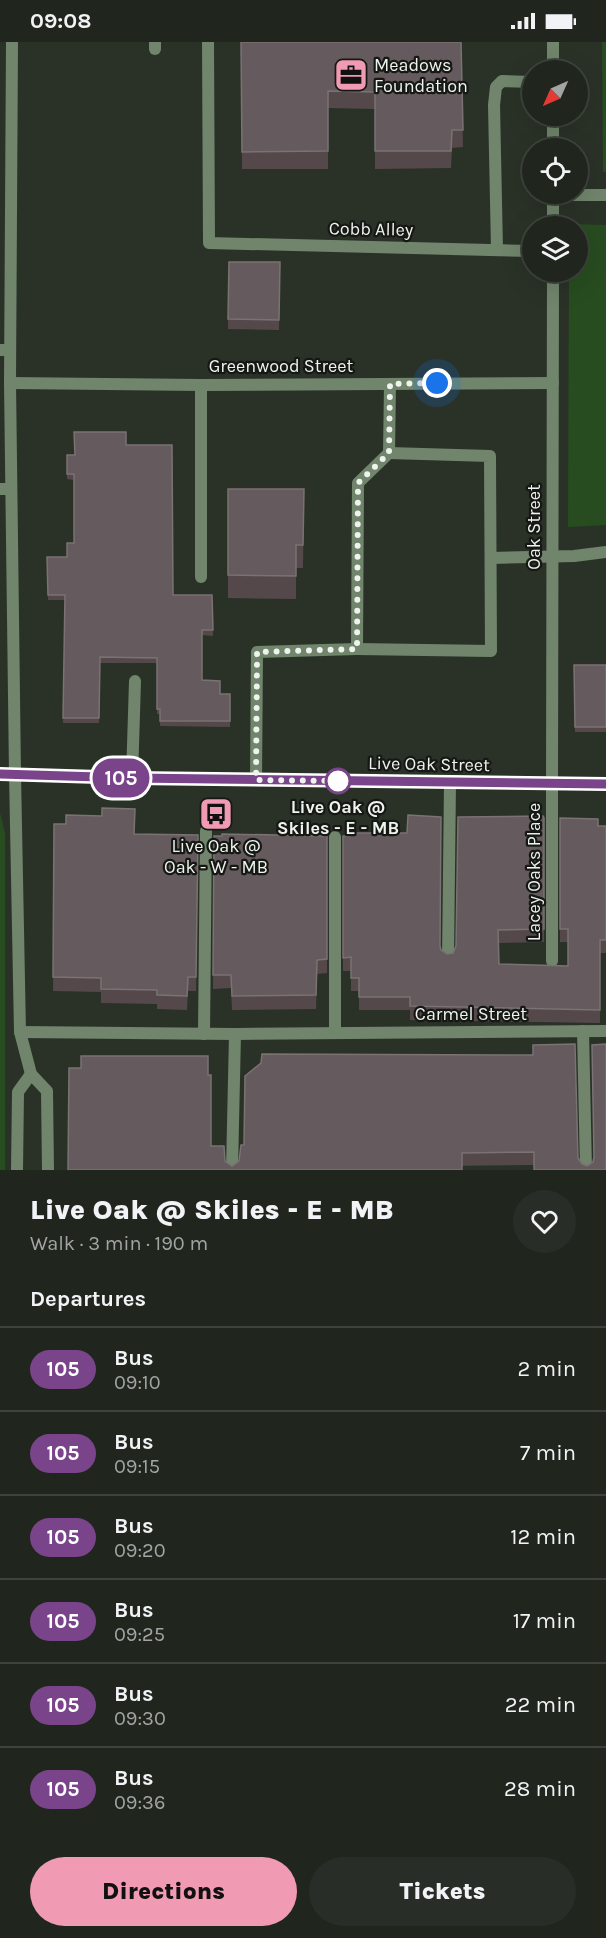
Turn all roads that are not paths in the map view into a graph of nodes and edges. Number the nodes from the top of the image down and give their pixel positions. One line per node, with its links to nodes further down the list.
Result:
1 (12, 42): 11 (street)
2 (208, 42): 8 (street, Cobb Alley)
3 (553, 42): 4 (street)
4 (553, 60)
5 (522, 82): 8 (street)
6 (588, 195): 7 (street)
7 (606, 195)
8 (497, 250): 9 (street, Cobb Alley)
9 (522, 251)
10 (553, 282): 13 (street, Oak Street)
11 (5, 350): 12 (street)
12 (10, 383): 15 (street, Greenwood Street); 17 (street)
13 (553, 383): 14 (street, Greenwood Street); 19 (street, Oak Street)
14 (390, 384): 15 (street, Greenwood Street); 16 (street)
15 (201, 385): 21 (street)
16 (389, 453): 20 (street); 22 (street)
17 (5, 489): 25 (street)
18 (606, 552): 19 (street)
19 (552, 556): 20 (street); 29 (street, Oak Street)
20 (491, 558): 22 (street)
21 (201, 576)
22 (357, 649): 27 (street)
23 (135, 681): 26 (street)
24 (0, 774): 25 (street, Live Oak Street)
25 (15, 774): 26 (street, Live Oak Street); 37 (street)
26 (132, 778): 27 (street, Live Oak Street)
27 (256, 780): 28 (street, Live Oak Street)
28 (450, 782): 29 (street, Live Oak Street); 33 (street)
29 (552, 783): 30 (street, Live Oak Street); 34 (street, Lacey Oaks Place)
30 (606, 784)
31 (206, 831): 39 (street)
32 (335, 837): 38 (street)
33 (448, 958)
34 (552, 961)
35 (583, 1031): 36 (street, Carmel Street); 38 (street, Carmel Street); 45 (street)
36 (606, 1031)
37 (21, 1032): 39 (street, Carmel Street); 41 (street)
38 (335, 1033): 40 (street, Carmel Street)
39 (204, 1034): 40 (street, Carmel Street)
40 (235, 1034): 44 (street)
41 (31, 1074): 42 (street); 43 (street)
42 (17, 1170)
43 (48, 1170)
44 (232, 1170)
45 (586, 1170)

